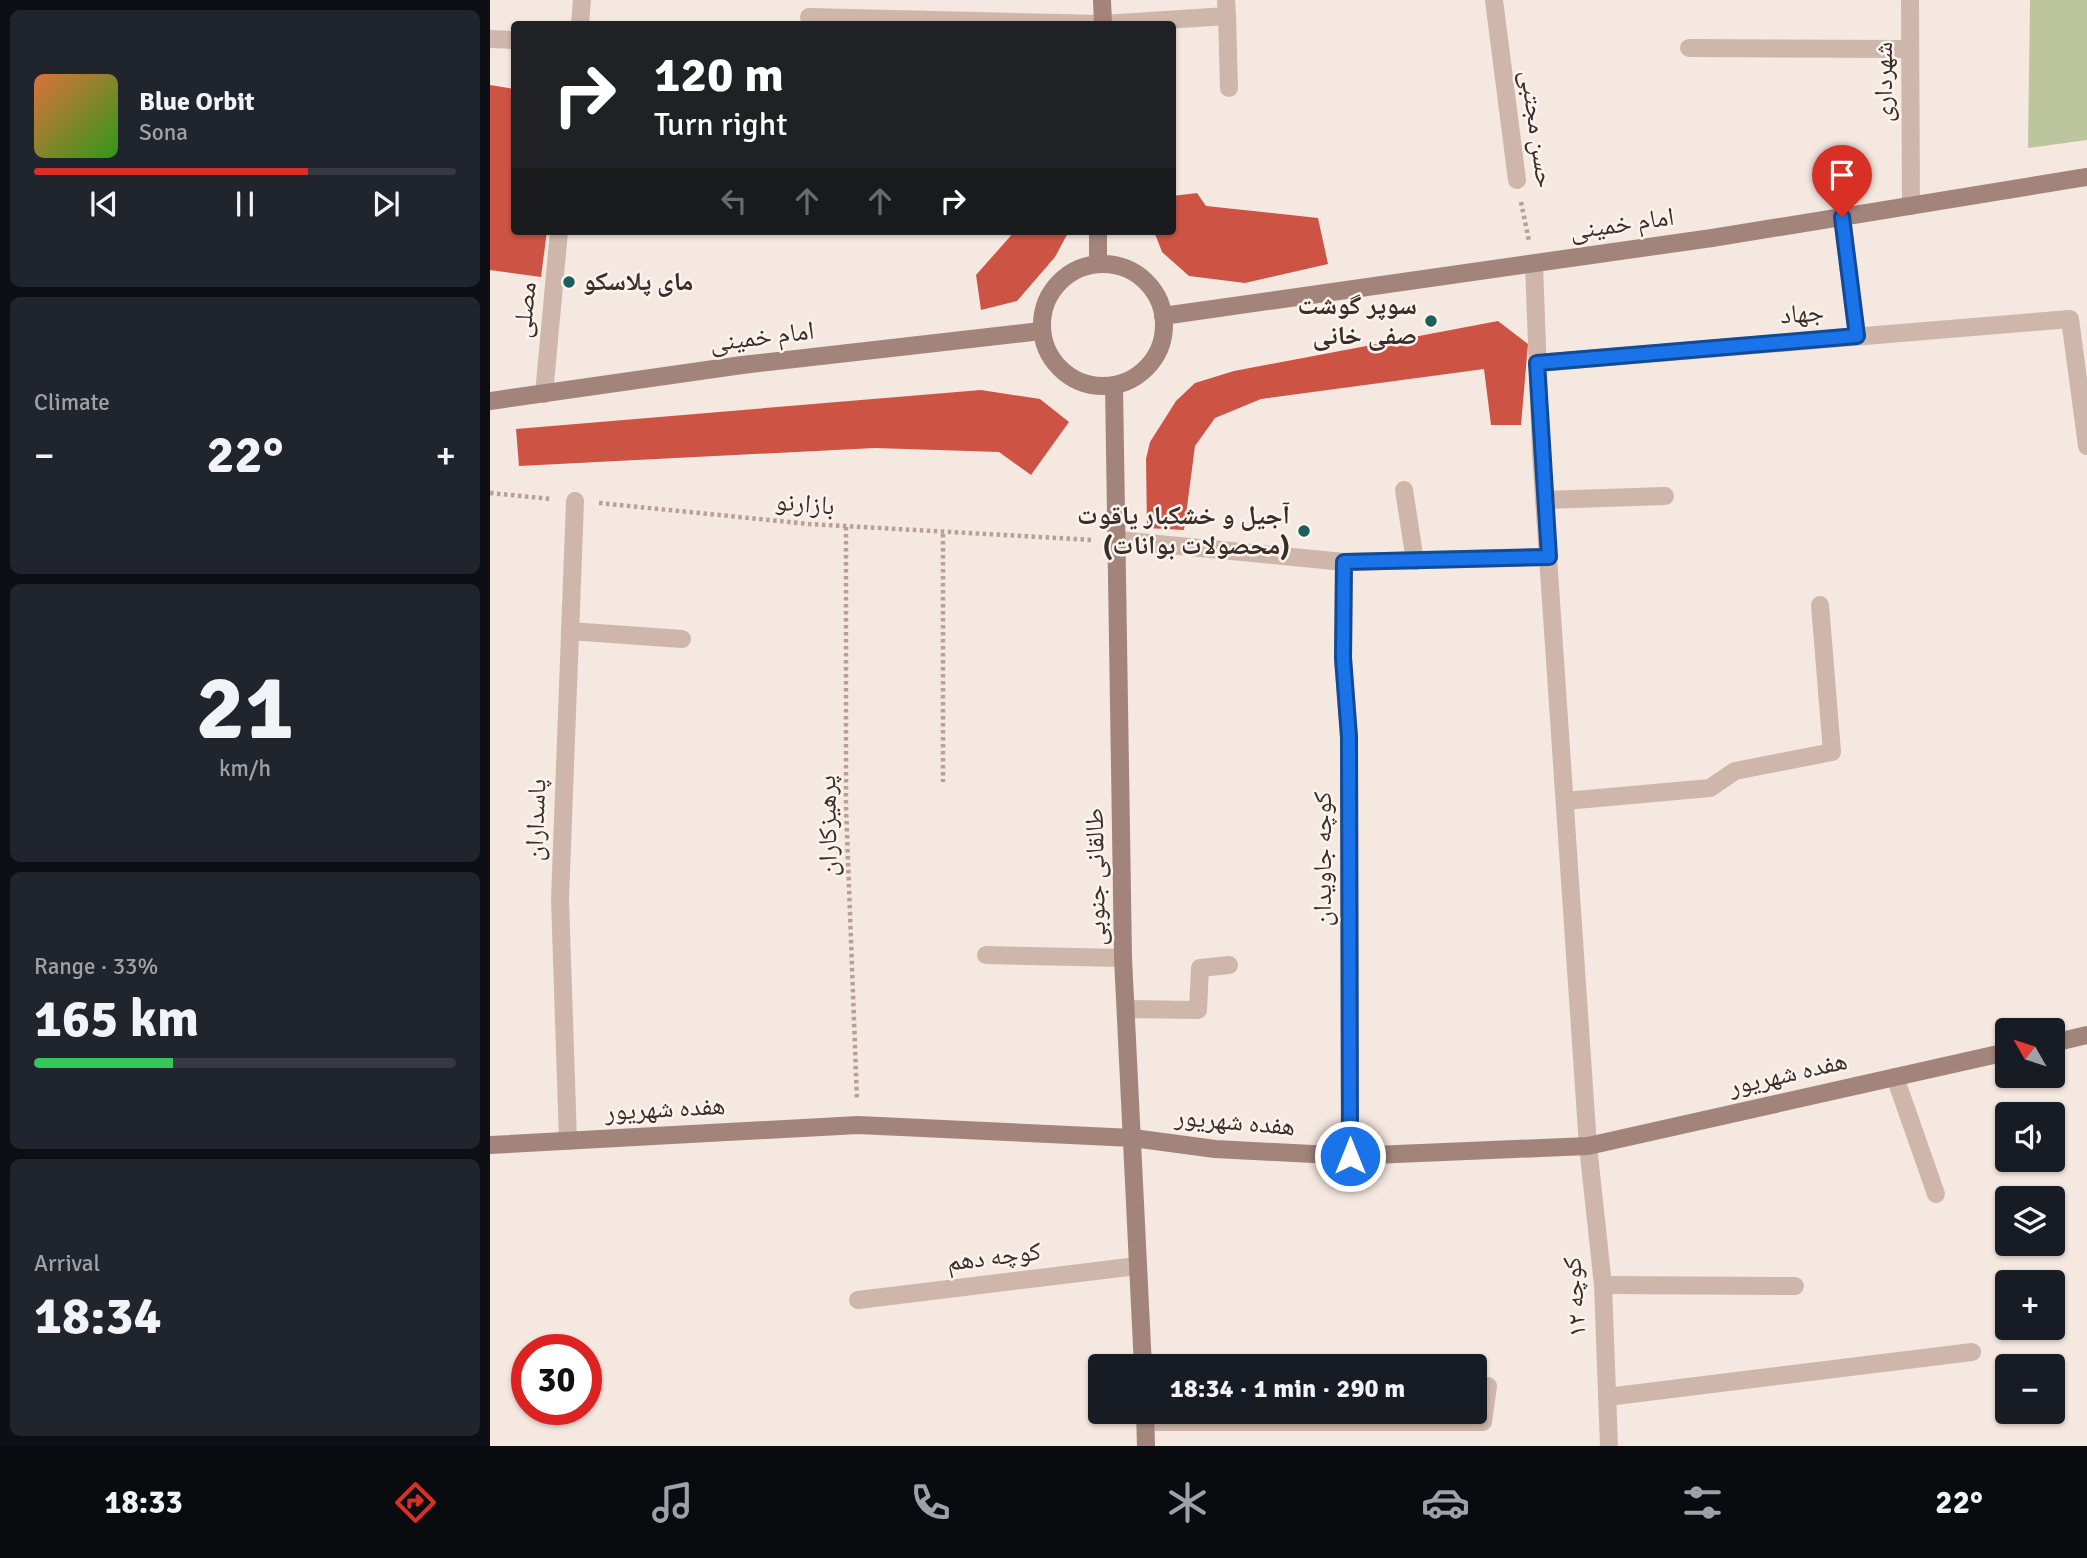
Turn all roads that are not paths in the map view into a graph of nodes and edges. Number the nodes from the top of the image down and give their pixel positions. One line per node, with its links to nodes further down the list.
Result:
1 (582, 0): 7 (street)
2 (1102, 0): 9 (main road)
3 (1494, 0): 17 (street, حسن مجتبی)
4 (1910, 0): 14 (street, شهرداری)
5 (1226, 8): 10 (street); 15 (street)
6 (809, 17): 8 (street)
7 (580, 21)
8 (977, 21)
9 (1103, 21)
10 (1126, 21)
11 (490, 39): 12 (street)
12 (511, 40)
13 (1689, 48): 14 (street)
14 (1910, 49): 18 (street, شهرداری)
15 (1230, 88)
16 (2087, 177): 18 (main road, امام خمینی)
17 (1517, 180)
18 (1911, 206): 19 (main road, امام خمینی)
19 (1842, 217): 23 (main road, امام خمینی); 26 (street)
20 (559, 235): 29 (street, مصلی)
21 (1098, 235): 22 (main road)
22 (1098, 264): 24 (main road); 25 (main road)
23 (1534, 264): 24 (main road, امام خمینی); 27 (street, کوچه ۱۲)
24 (1163, 316): 28 (main road)
25 (1041, 331): 28 (main road); 29 (main road, امام خمینی)
26 (1857, 336): 27 (street, جهاد); 31 (street, جهاد)
27 (1537, 363): 34 (street, کوچه ۱۲)
28 (1114, 386): 36 (main road, طالقانی جنوبی)
29 (544, 394): 30 (main road, امام خمینی)
30 (490, 401)
31 (2087, 446)
32 (1404, 490): 38 (street)
33 (1665, 496): 34 (street)
34 (1544, 500): 37 (street, کوچه ۱۲)
35 (575, 501): 41 (street, پاسداران)
36 (1118, 540): 39 (street); 45 (main road, طالقانی جنوبی)
37 (1549, 557): 38 (street); 43 (street, کوچه ۱۲)
38 (1415, 561): 39 (street)
39 (1344, 562): 56 (street, کوچه جاویدان)
40 (1820, 605): 43 (street)
41 (570, 631): 42 (street); 53 (street, پاسداران)
42 (682, 639)
43 (1565, 801): 55 (street, کوچه ۱۲)
44 (986, 955): 45 (street)
45 (1123, 958): 47 (main road, طالقانی جنوبی)
46 (1229, 965): 47 (street)
47 (1126, 1009): 52 (main road, طالقانی جنوبی)
48 (2087, 1035): 49 (main road)
49 (2065, 1040)
50 (1995, 1055): 51 (main road, هفده شهریور)
51 (1895, 1077): 55 (main road, هفده شهریور); 57 (street)
52 (1133, 1138): 53 (main road, هفده شهریور); 56 (main road, هفده شهریور); 58 (main road, طالقانی جنوبی)
53 (568, 1141): 54 (main road, هفده شهریور)
54 (490, 1146)
55 (1588, 1146): 56 (main road, هفده شهریور); 59 (street, کوچه ۱۲)
56 (1350, 1156)
57 (1936, 1194)
58 (1137, 1266): 61 (street, کوچه دهم); 63 (main road, طالقانی جنوبی)
59 (1603, 1284): 60 (street); 66 (street, کوچه ۱۲)
60 (1795, 1286)
61 (858, 1300)
62 (1972, 1352): 66 (street)
63 (1142, 1354)
64 (1488, 1386): 65 (street)
65 (1487, 1393)
66 (1607, 1397): 69 (street, کوچه ۱۲)
67 (1146, 1424): 68 (main road)
68 (1146, 1446)
69 (1609, 1446)

